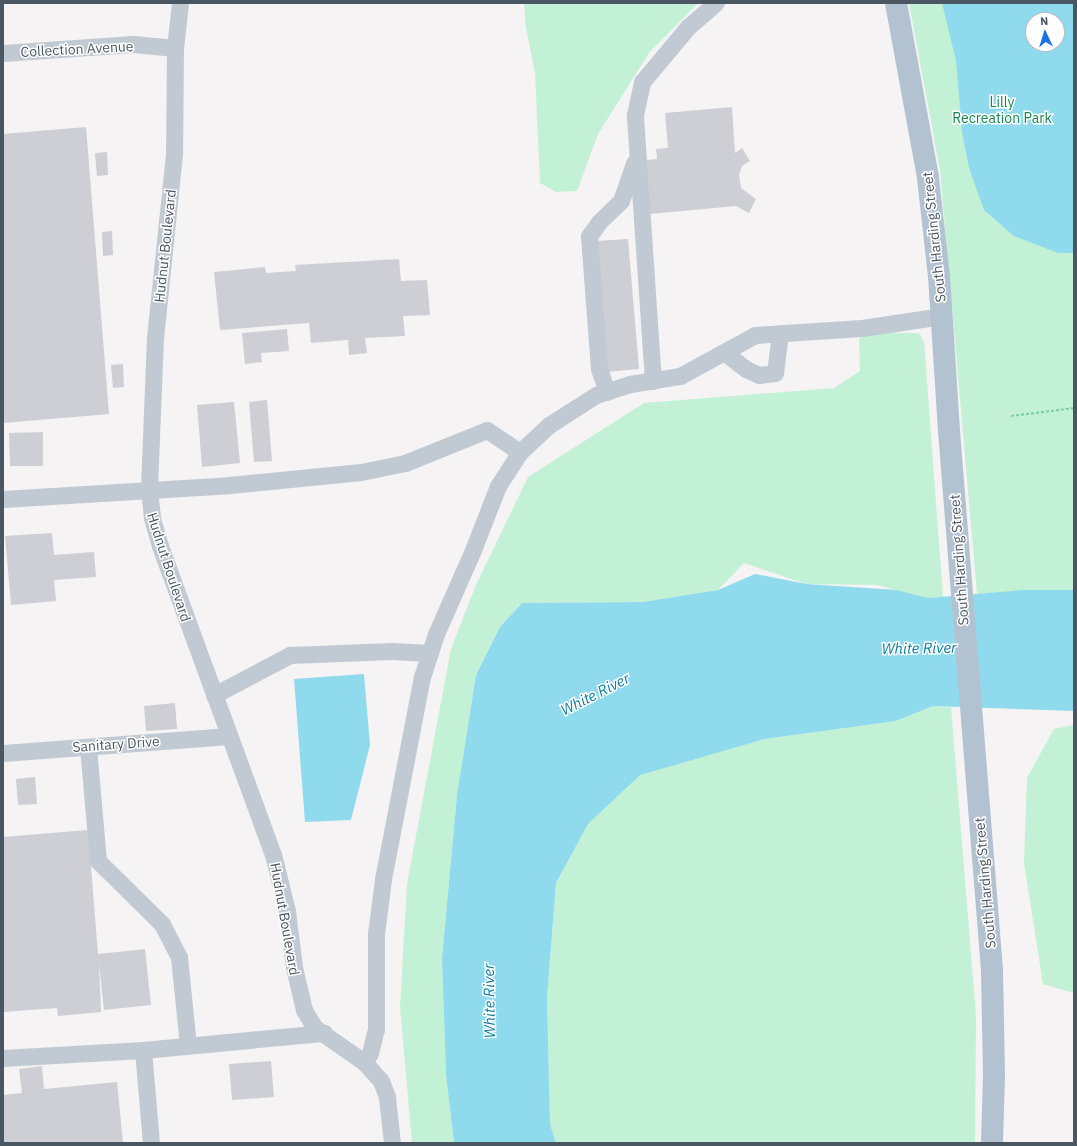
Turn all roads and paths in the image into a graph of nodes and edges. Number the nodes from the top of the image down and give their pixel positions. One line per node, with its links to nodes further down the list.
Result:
1 (180, 3): 4 (street, Hudnut Boulevard)
2 (716, 3): 6 (street)
3 (896, 3): 7 (main road, South Harding Street)
4 (175, 48): 5 (street, Collection Avenue); 15 (street, Hudnut Boulevard)
5 (3, 53)
6 (637, 154): 10 (street); 11 (street)
7 (942, 316): 8 (street); 29 (main road, South Harding Street)
8 (780, 333): 9 (street); 9 (street)
9 (724, 352): 10 (street)
10 (653, 380): 11 (street)
11 (607, 392): 14 (street)
12 (1074, 408): 13 (path)
13 (1011, 416)
14 (520, 452): 15 (street); 17 (street)
15 (149, 489): 16 (street); 18 (street, Hudnut Boulevard)
16 (3, 499)
17 (430, 653): 18 (street); 26 (street)
18 (214, 696): 19 (street, Hudnut Boulevard)
19 (228, 736): 20 (street, Sanitary Drive); 22 (street, Hudnut Boulevard)
20 (88, 746): 21 (street, Sanitary Drive); 23 (street)
21 (3, 753)
22 (324, 1033): 23 (street); 26 (street, Hudnut Boulevard)
23 (188, 1046): 24 (street)
24 (143, 1050): 25 (street); 27 (street)
25 (3, 1058)
26 (364, 1062): 28 (street, Hudnut Boulevard)
27 (151, 1143)
28 (392, 1143)
29 (992, 1143)

